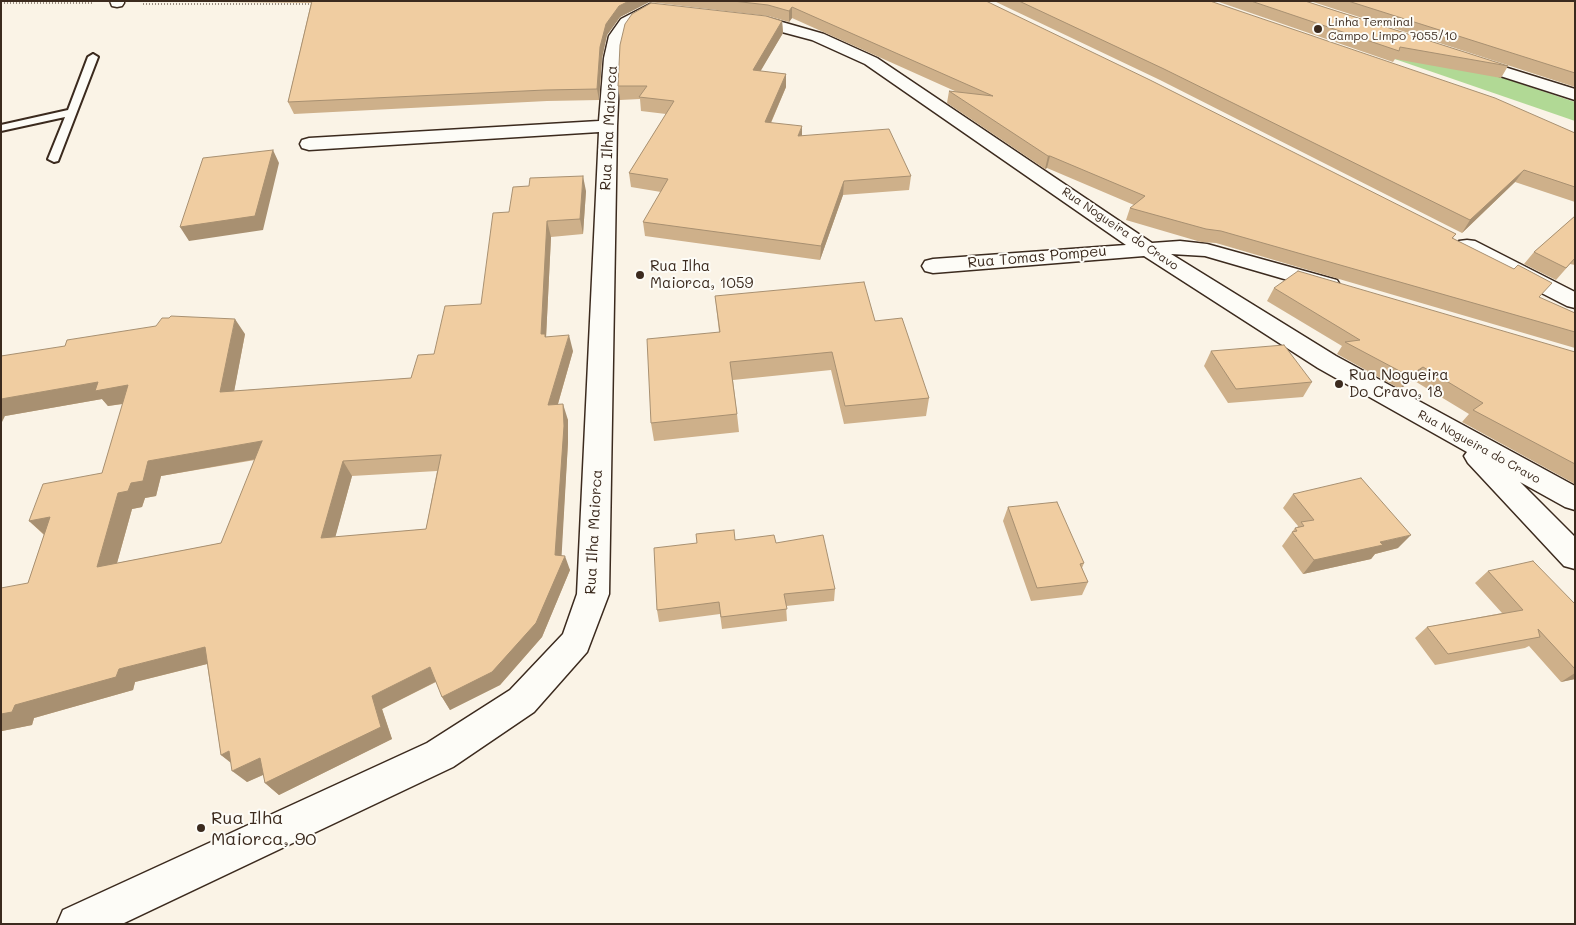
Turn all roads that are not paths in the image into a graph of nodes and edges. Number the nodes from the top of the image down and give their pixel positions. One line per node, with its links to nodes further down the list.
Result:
1 (657, 7): 7 (street, Rua Ilha Maiorca)
2 (723, 18): 12 (street, Rua Nogueira do Cravo)
3 (1451, 55): 5 (street)
4 (93, 57): 6 (lane)
5 (1575, 95)
6 (72, 112): 8 (lane); 10 (lane)
7 (608, 126): 9 (street); 21 (street, Rua Ilha Maiorca)
8 (1, 128)
9 (309, 144)
10 (54, 159)
11 (1452, 238): 14 (street)
12 (1147, 249): 13 (street, Rua Tomas Pompeu); 16 (street, Rua Tomas Pompeu); 18 (street, Rua Nogueira do Cravo)
13 (933, 266)
14 (1532, 278): 15 (street); 17 (street)
15 (1575, 279)
16 (1350, 291)
17 (1575, 301)
18 (1460, 436): 19 (street, Rua Nogueira do Cravo); 20 (street)
19 (1575, 499)
20 (1575, 557)
21 (77, 924)

